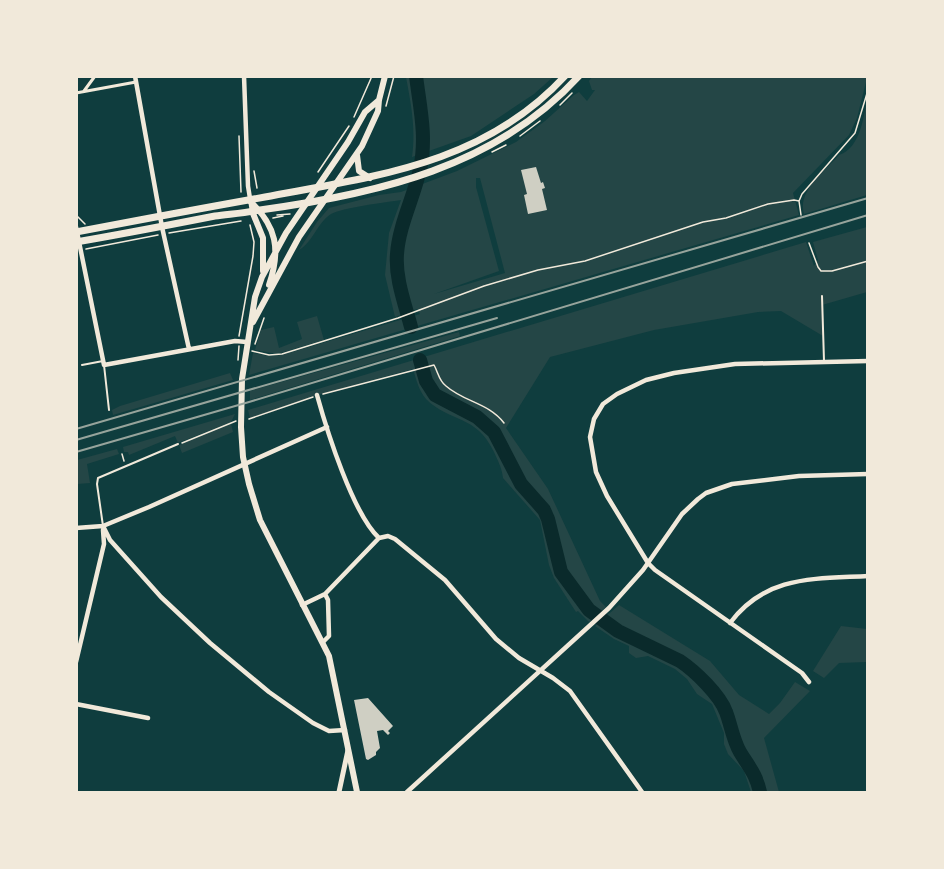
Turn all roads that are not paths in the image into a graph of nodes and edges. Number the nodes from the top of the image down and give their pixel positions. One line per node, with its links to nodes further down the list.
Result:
1 (95, 76): 7 (street)
2 (244, 76): 15 (street)
3 (385, 76): 9 (main road)
4 (565, 76): 11 (main road)
5 (579, 76): 14 (main road)
6 (135, 79): 7 (street); 19 (street)
7 (84, 91): 8 (street)
8 (76, 93)
9 (378, 99): 10 (main road); 13 (main road)
10 (357, 154): 11 (main road); 12 (main road)
11 (370, 178): 12 (main road)
12 (335, 185): 13 (main road); 14 (main road)
13 (318, 187): 15 (main road); 16 (main road)
14 (324, 199): 16 (main road); 26 (main road)
15 (249, 200): 17 (main road); 18 (street); 19 (main road)
16 (307, 202): 17 (main road); 23 (main road)
17 (261, 210): 18 (main road); 23 (main road)
18 (252, 211): 20 (main road); 24 (main road)
19 (160, 216): 20 (street); 21 (main road)
20 (162, 227): 22 (main road); 29 (street)
21 (77, 231): 22 (street)
22 (78, 242): 32 (street)
23 (276, 251): 24 (main road); 26 (main road)
24 (262, 277): 27 (main road)
25 (822, 296): 30 (lane)
26 (264, 300): 27 (main road)
27 (251, 328): 28 (main road)
28 (247, 342): 29 (street); 38 (main road)
29 (189, 349): 32 (street)
30 (824, 361): 31 (street); 43 (street)
31 (867, 361)
32 (103, 363): 33 (lane); 35 (lane)
33 (82, 365)
34 (317, 396): 36 (street)
35 (109, 410)
36 (327, 427): 38 (street); 42 (street)
37 (178, 444): 40 (lane)
38 (244, 464): 40 (street); 46 (main road)
39 (867, 474): 43 (street)
40 (103, 526): 41 (street); 49 (street); 54 (street)
41 (76, 528)
42 (379, 538): 45 (street); 50 (street)
43 (648, 563): 47 (street); 50 (street)
44 (867, 576): 47 (street)
45 (326, 594): 46 (street); 48 (street)
46 (302, 605): 48 (main road)
47 (730, 623): 51 (street)
48 (323, 642): 54 (main road)
49 (76, 662)
50 (541, 671): 58 (street); 59 (street)
51 (809, 682)
52 (76, 704): 53 (street)
53 (148, 718)
54 (345, 730): 55 (main road)
55 (348, 748): 56 (street); 57 (main road)
56 (339, 792)
57 (357, 792)
58 (407, 792)
59 (642, 792)

